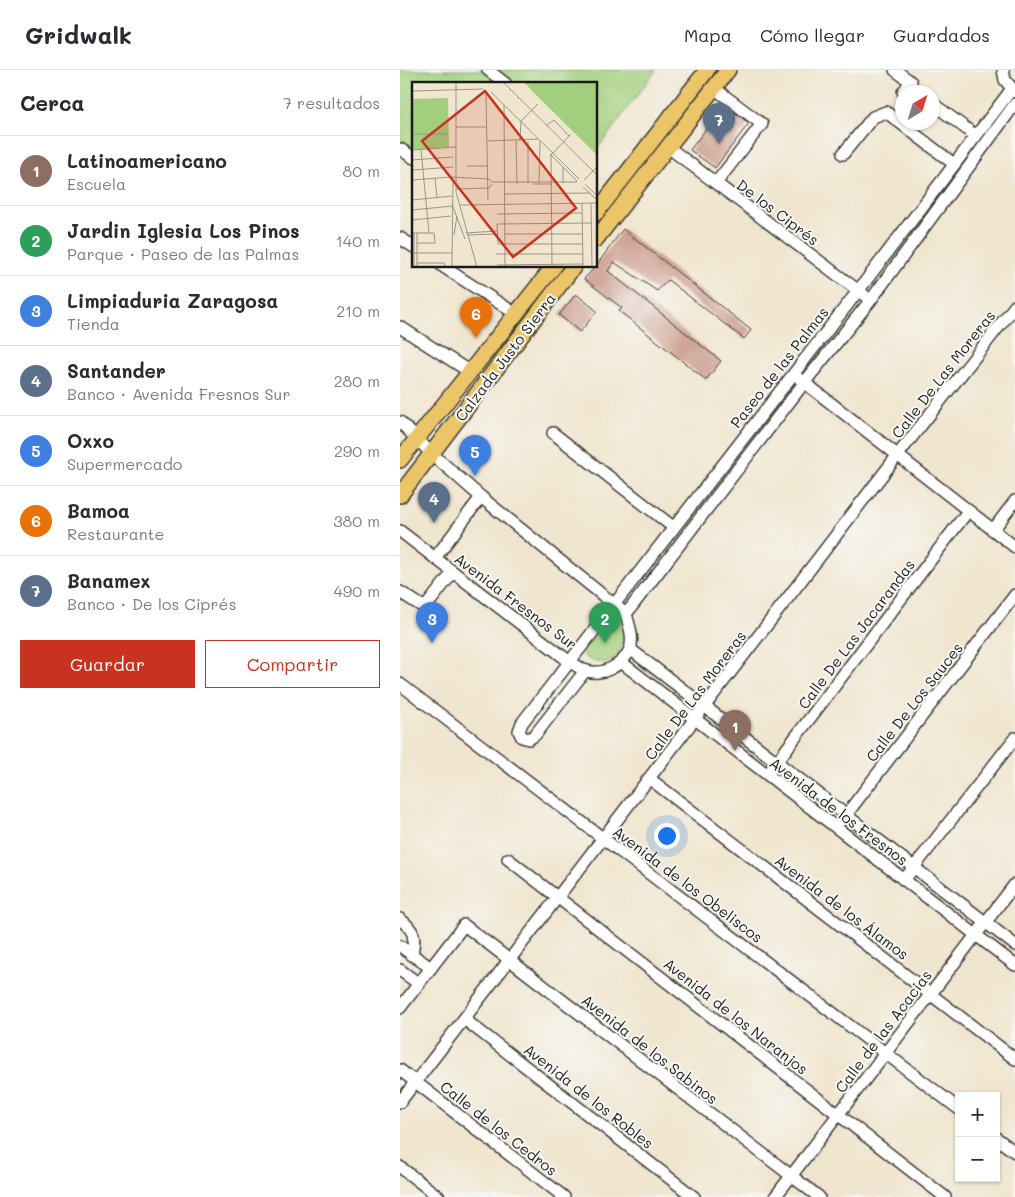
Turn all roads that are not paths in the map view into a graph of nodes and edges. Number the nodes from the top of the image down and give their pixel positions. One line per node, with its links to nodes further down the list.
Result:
1 (488, 70): 6 (street)
2 (707, 70): 19 (main road)
3 (728, 70): 8 (main road)
4 (896, 70): 7 (street)
5 (1003, 70): 9 (street)
6 (503, 82)
7 (909, 85)
8 (714, 88): 13 (main road); 18 (street)
9 (1013, 91): 12 (street, Paseo de las Palmas)
10 (1015, 104): 27 (street, Paseo de las Palmas)
11 (940, 108): 12 (street)
12 (976, 136): 17 (street, Paseo de las Palmas)
13 (668, 147): 18 (street, De los Ciprés); 20 (main road)
14 (400, 149): 16 (street)
15 (843, 154): 17 (street)
16 (412, 157)
17 (954, 164): 26 (street, Paseo de las Palmas)
18 (716, 183): 26 (street, De los Ciprés)
19 (598, 210)
20 (598, 236)
21 (400, 238): 22 (street)
22 (412, 247)
23 (445, 268): 29 (street)
24 (552, 268): 29 (main road, Calzada Justo Sierra)
25 (572, 268): 37 (main road, Calzada Justo Sierra)
26 (858, 291): 27 (street, De los Ciprés); 32 (street, Paseo de las Palmas)
27 (870, 301): 33 (street, Paseo de las Palmas)
28 (1015, 306): 38 (street, Calle De Las Moreras)
29 (516, 314): 31 (main road, Calzada Justo Sierra)
30 (400, 327): 31 (street)
31 (470, 372): 36 (main road, Calzada Justo Sierra)
32 (793, 373): 33 (street); 44 (street, Paseo de las Palmas)
33 (804, 383): 38 (street); 53 (street, Paseo de las Palmas)
34 (400, 422): 36 (street)
35 (553, 434): 44 (street)
36 (417, 438): 37 (street); 39 (main road, Calzada Justo Sierra)
37 (432, 454): 40 (main road, Calzada Justo Sierra); 41 (street)
38 (897, 456): 43 (street); 59 (street, Calle De Las Moreras)
39 (400, 460)
40 (400, 494)
41 (481, 497): 48 (street); 52 (street)
42 (1015, 501): 45 (street)
43 (968, 511): 45 (street); 62 (street, Calle De Las Jacarandas)
44 (673, 527): 52 (street, Paseo de las Palmas)
45 (993, 530): 47 (street)
46 (400, 531): 48 (street, Avenida Fresnos Sur)
47 (1015, 547)
48 (435, 558): 49 (street, Avenida Fresnos Sur)
49 (453, 572): 50 (street); 55 (street, Avenida Fresnos Sur)
50 (400, 592)
51 (1015, 595): 65 (street, Calle De Los Sauces)
52 (615, 604): 53 (street); 55 (street, Paseo de las Palmas)
53 (626, 614): 54 (street)
54 (630, 649): 56 (street); 59 (street, Avenida de los Fresnos)
55 (570, 662): 57 (street, Avenida Fresnos Sur); 57 (street, Paseo de las Palmas)
56 (620, 662): 57 (street); 60 (street, Avenida de los Fresnos)
57 (585, 671)
58 (400, 684): 67 (street, Avenida de los Obeliscos)
59 (705, 707): 60 (street, Calle De Las Moreras); 62 (street, Avenida de los Fresnos)
60 (695, 720): 63 (street, Avenida de los Fresnos); 64 (street, Calle De Las Moreras)
61 (1015, 738): 69 (street)
62 (777, 762): 63 (street, Calle De Las Jacarandas); 65 (street, Avenida de los Fresnos)
63 (767, 775): 66 (street, Avenida de los Fresnos)
64 (650, 779): 67 (street, Calle De Las Moreras); 84 (street, Avenida de los Álamos)
65 (846, 815): 66 (street, Calle De Los Sauces); 69 (street, Avenida de los Fresnos)
66 (836, 828): 70 (street, Avenida de los Fresnos)
67 (603, 839): 72 (street, Calle De Las Moreras); 87 (street, Avenida de los Obeliscos)
68 (508, 859): 72 (street, Avenida de los Naranjos)
69 (914, 867): 70 (street); 74 (street, Avenida de los Fresnos)
70 (904, 880): 75 (street, Avenida de los Fresnos)
71 (1015, 884): 74 (street, Calle de las Acacias)
72 (558, 897): 79 (street, Calle De Las Moreras); 93 (street, Avenida de los Naranjos)
73 (400, 919): 78 (street)
74 (986, 922): 75 (street, Calle de las Acacias); 76 (street, Avenida de los Fresnos)
75 (976, 935): 80 (street, Avenida de los Fresnos); 84 (street, Calle de las Acacias)
76 (1015, 944)
77 (400, 946): 78 (street)
78 (412, 955): 81 (street)
79 (510, 960): 81 (street, Avenida de los Sabinos); 86 (street, Calle De Las Moreras); 97 (street, Avenida de los Sabinos)
80 (1015, 966)
81 (431, 968): 83 (street)
82 (400, 970): 83 (street)
83 (419, 984): 85 (street)
84 (930, 994): 87 (street, Calle de las Acacias); 88 (street, Avenida de los Álamos)
85 (400, 1008)
86 (464, 1019): 90 (street, Calle De Las Moreras); 100 (street, Avenida de los Robles)
87 (886, 1052): 92 (street, Avenida de los Obeliscos); 93 (street, Calle de las Acacias)
88 (1015, 1059)
89 (400, 1070): 90 (street, Calle de los Cedros)
90 (416, 1082): 91 (street, Calle De Las Moreras); 99 (street, Calle de los Cedros)
91 (400, 1102)
92 (955, 1106)
93 (838, 1114): 97 (street, Calle de las Acacias); 103 (street, Avenida de los Naranjos)
94 (1000, 1141): 95 (street)
95 (1015, 1152)
96 (400, 1167): 98 (street)
97 (791, 1176): 101 (street, Calle de las Acacias); 102 (street, Avenida de los Sabinos)
98 (439, 1197)
99 (564, 1197)
100 (694, 1197)
101 (775, 1197)
102 (819, 1197)
103 (944, 1197)

